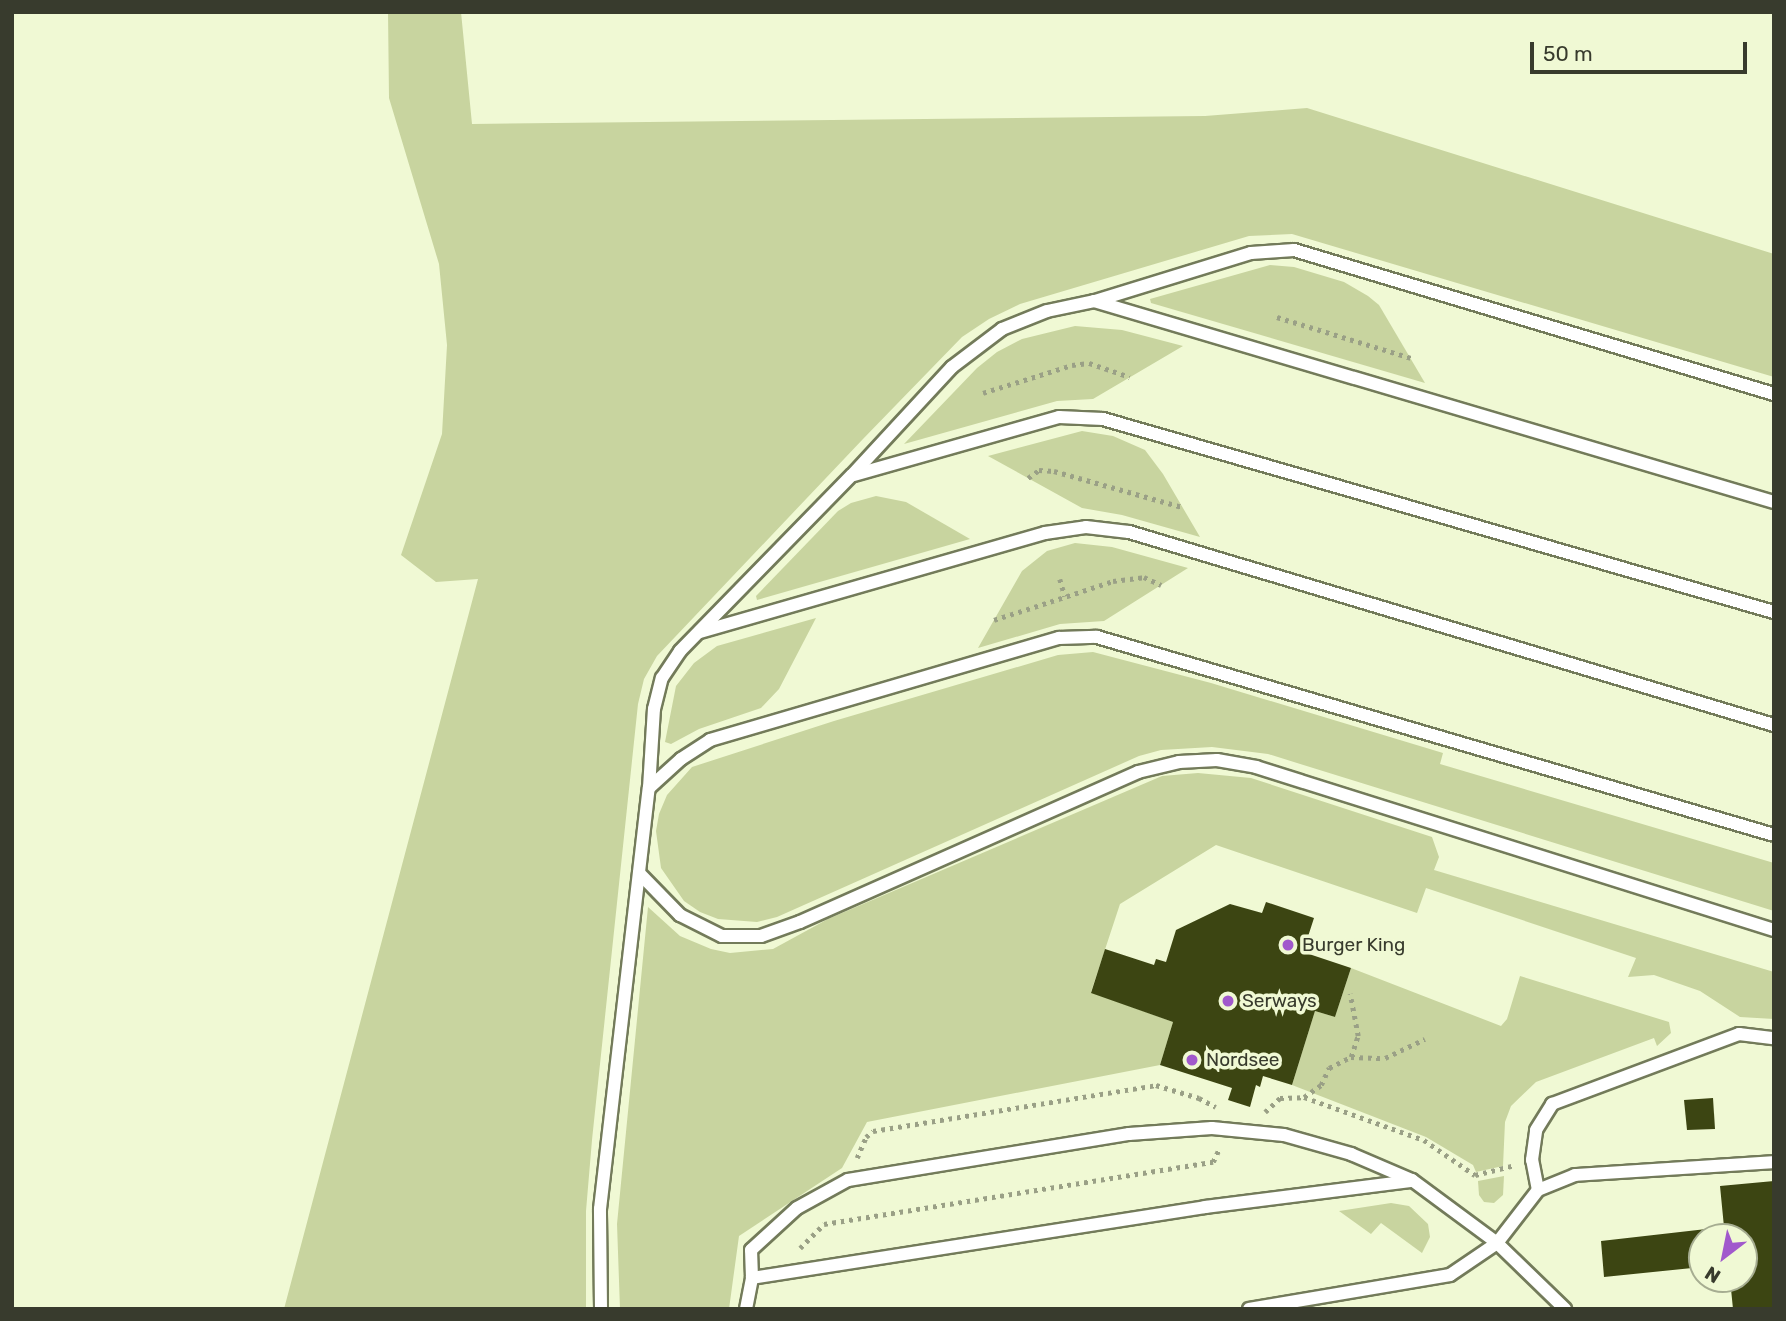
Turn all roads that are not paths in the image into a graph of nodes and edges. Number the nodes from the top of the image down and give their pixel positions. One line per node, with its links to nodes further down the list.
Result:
1 (1094, 301): 2 (lane); 3 (lane); 4 (lane)
2 (1774, 394)
3 (852, 475): 5 (lane); 6 (lane)
4 (1774, 502)
5 (1774, 612)
6 (698, 632): 7 (lane); 8 (lane)
7 (1774, 725)
8 (649, 788): 9 (lane); 10 (lane)
9 (1774, 835)
10 (639, 873): 11 (lane); 18 (lane)
11 (1774, 930)
12 (1774, 1038): 15 (lane)
13 (1774, 1162): 15 (lane)
14 (1412, 1181): 16 (lane); 17 (lane); 17 (lane)
15 (1538, 1190): 16 (lane)
16 (1497, 1242): 20 (lane); 21 (lane)
17 (752, 1278): 19 (lane)
18 (601, 1309)
19 (746, 1309)
20 (1249, 1309)
21 (1565, 1309)

